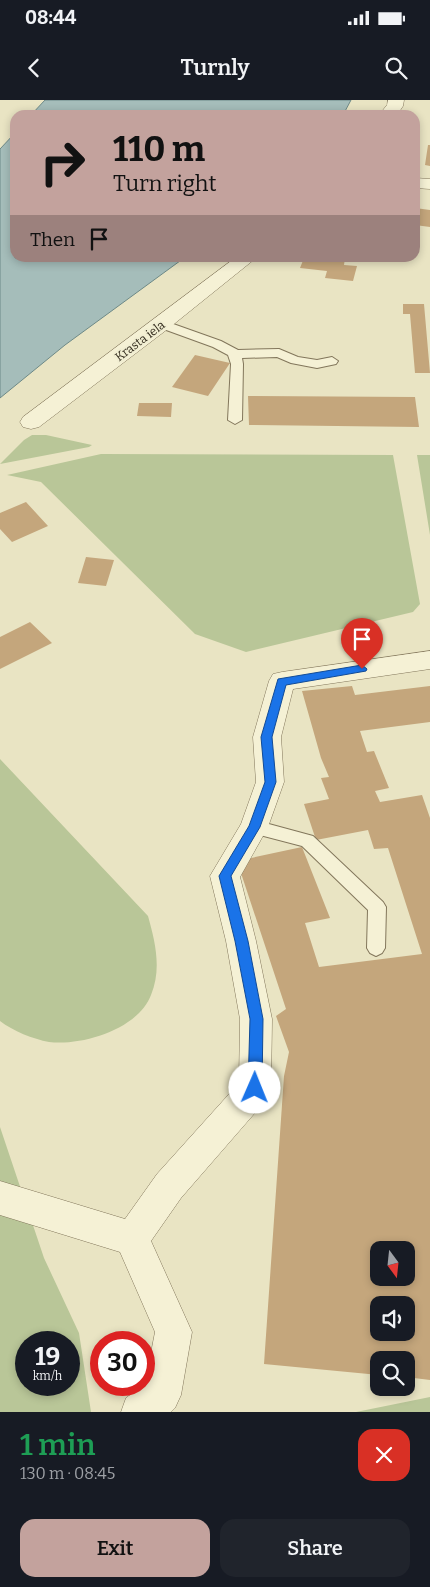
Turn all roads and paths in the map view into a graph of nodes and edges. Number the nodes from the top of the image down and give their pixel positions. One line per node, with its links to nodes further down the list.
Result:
1 (241, 262): 2 (street, Krasta iela)
2 (162, 324): 3 (lane); 6 (street, Krasta iela)
3 (234, 353): 4 (lane); 5 (lane)
4 (332, 361)
5 (235, 420)
6 (31, 422)
7 (430, 660): 8 (street)
8 (254, 827): 9 (lane); 11 (street)
9 (376, 948)
10 (0, 1198): 11 (street)
11 (132, 1238): 12 (street)
12 (151, 1403)

